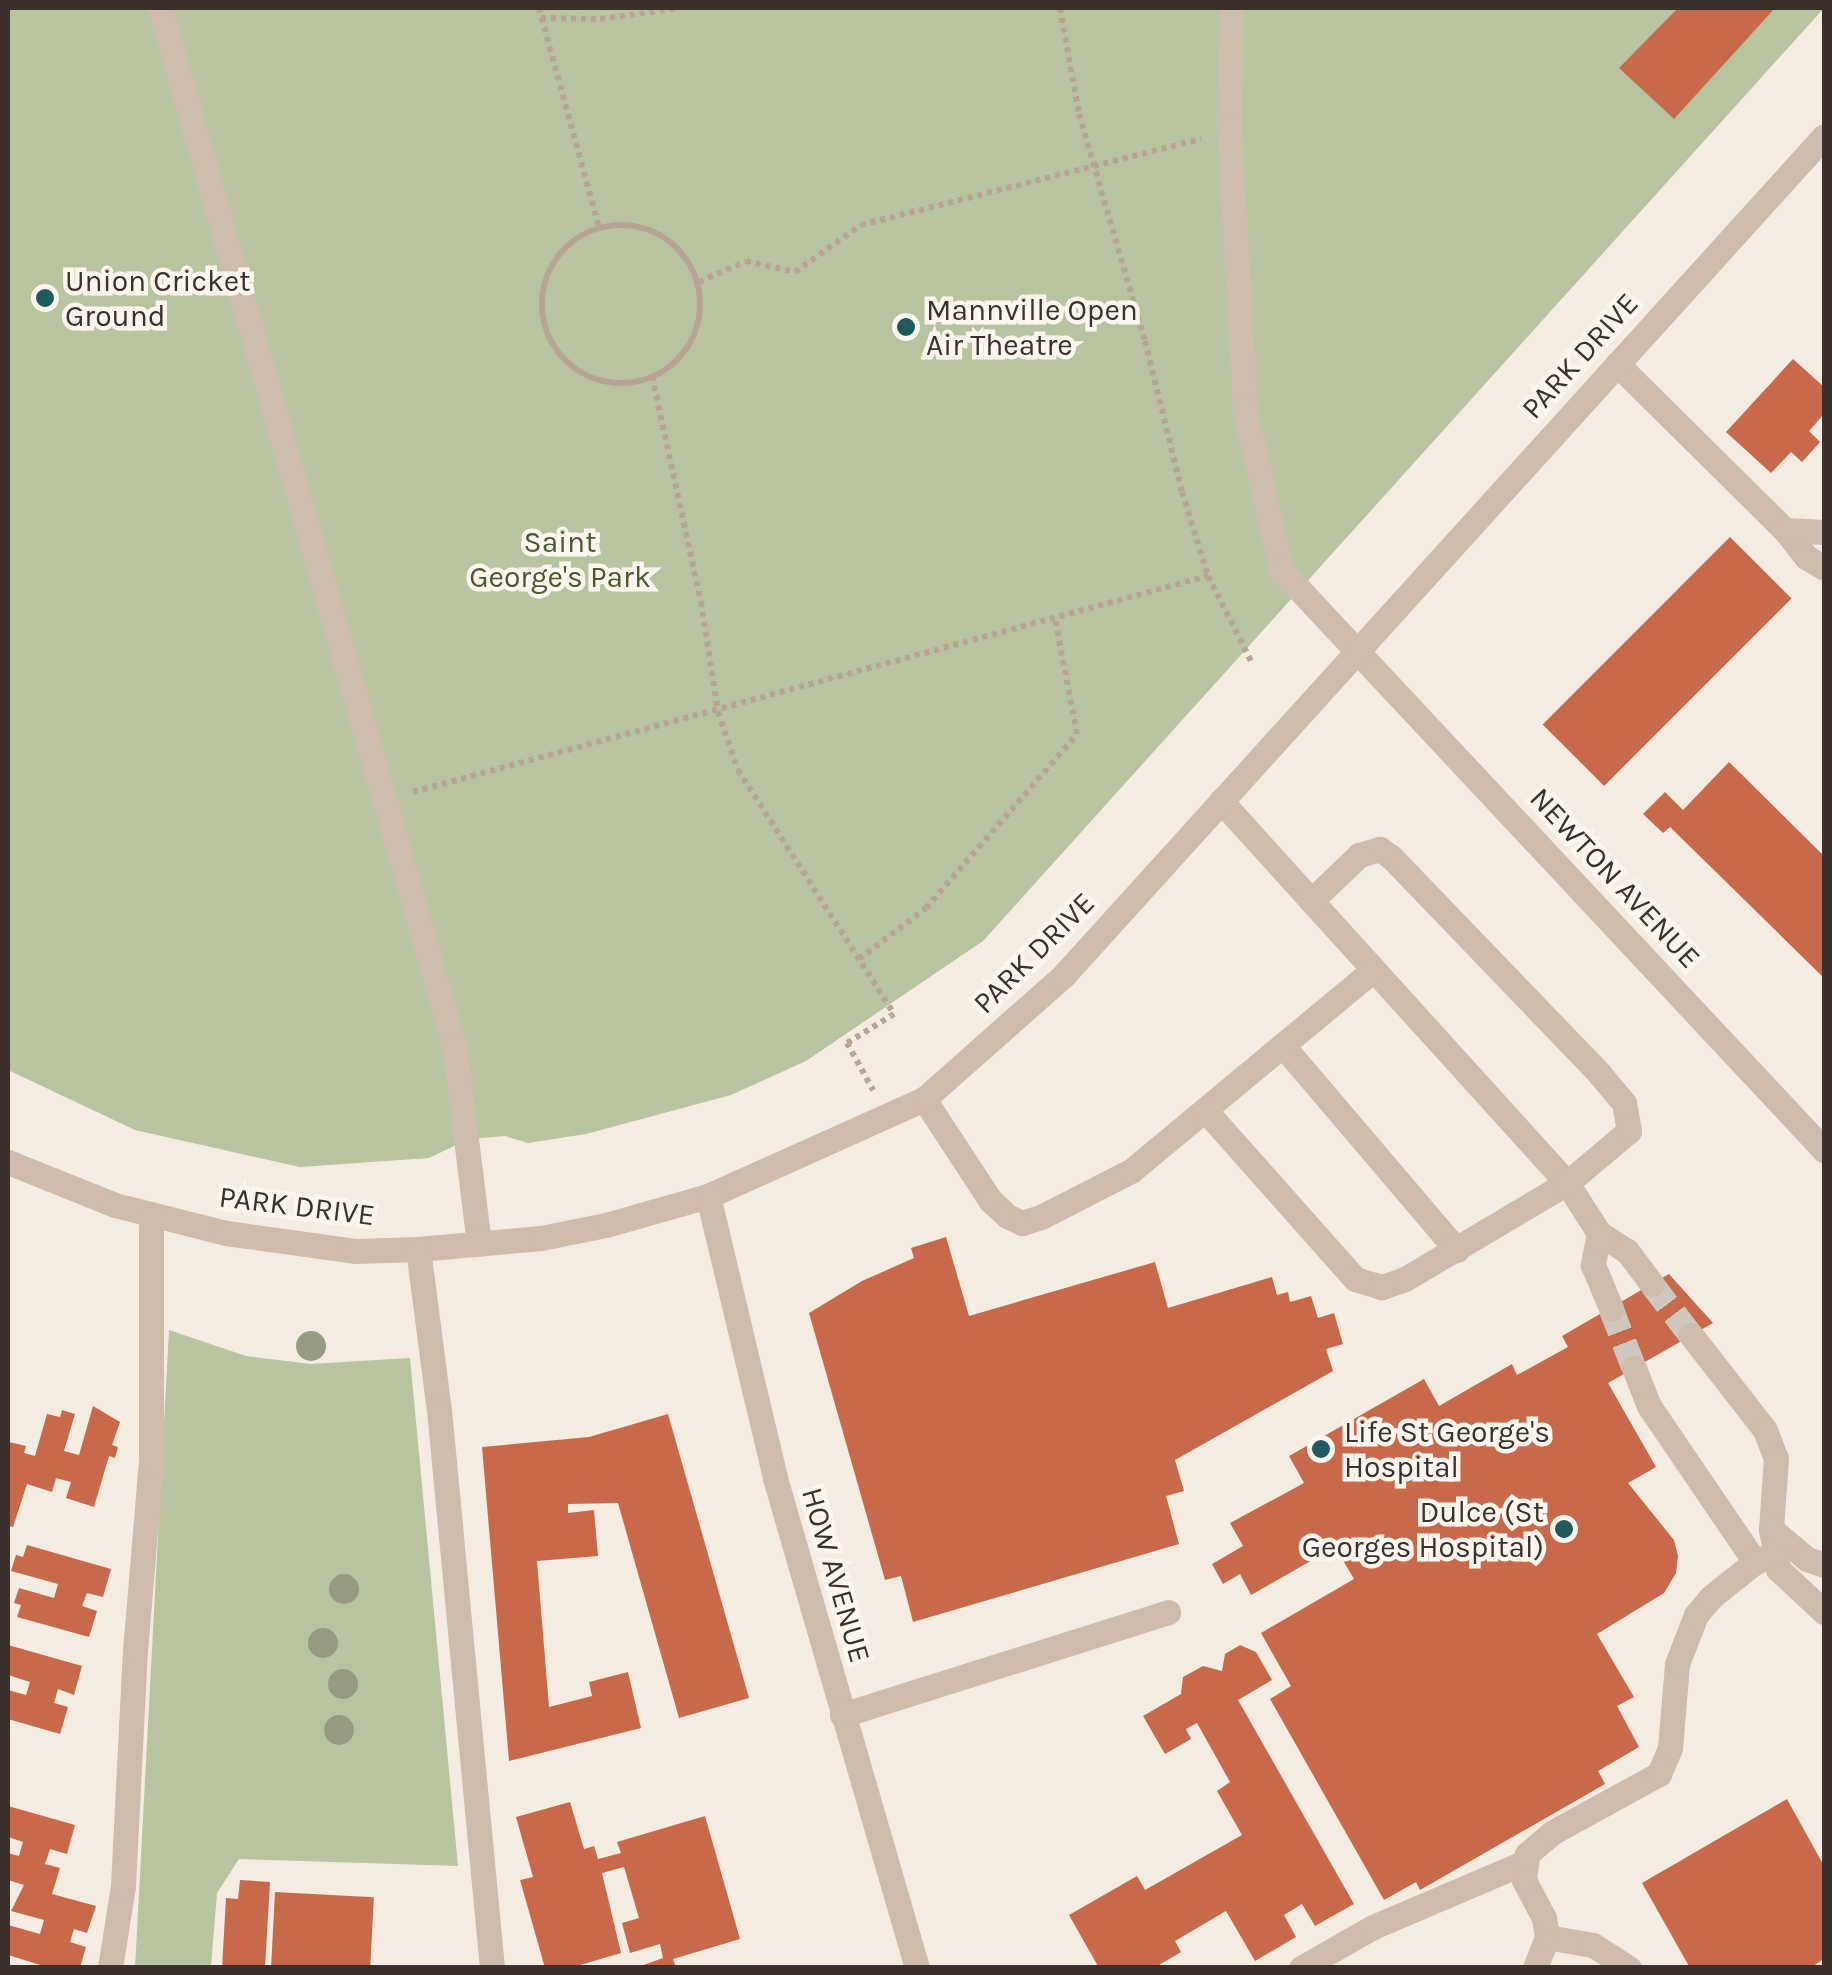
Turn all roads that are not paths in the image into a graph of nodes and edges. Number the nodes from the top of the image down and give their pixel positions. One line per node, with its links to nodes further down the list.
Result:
1 (160, 8): 21 (street)
2 (1231, 8): 8 (street, NEWTON AVENUE)
3 (1824, 136): 4 (street, PARK DRIVE)
4 (1617, 364): 5 (street); 8 (street, PARK DRIVE)
5 (1785, 530): 6 (street); 7 (street)
6 (1824, 532)
7 (1824, 568)
8 (1358, 650): 9 (street, PARK DRIVE); 15 (street, NEWTON AVENUE)
9 (1221, 801): 10 (street); 13 (street, PARK DRIVE)
10 (1311, 901): 11 (street); 17 (street)
11 (1373, 970): 12 (street); 17 (street)
12 (1284, 1047): 14 (street); 23 (street)
13 (924, 1098): 14 (street); 18 (street, PARK DRIVE)
14 (1205, 1110): 23 (street)
15 (1824, 1150)
16 (8, 1162): 19 (street, PARK DRIVE)
17 (1566, 1183): 20 (street); 23 (street)
18 (708, 1196): 21 (street, PARK DRIVE); 32 (street, HOW AVENUE)
19 (151, 1214): 22 (street, PARK DRIVE); 35 (street)
20 (1599, 1233): 24 (street); 25 (street)
21 (479, 1244): 22 (street, PARK DRIVE)
22 (418, 1249): 36 (street)
23 (1457, 1250)
24 (1652, 1284)
25 (1611, 1308)
26 (1691, 1335): 28 (street)
27 (1634, 1368): 28 (street)
28 (1766, 1548): 29 (street); 31 (street); 33 (street)
29 (1824, 1564)
30 (1168, 1612): 32 (street)
31 (1824, 1612)
32 (842, 1715): 37 (street, HOW AVENUE)
33 (1524, 1864): 34 (street); 38 (street)
34 (1548, 1937): 39 (street); 40 (street)
35 (110, 1968)
36 (492, 1968)
37 (916, 1968)
38 (1300, 1968)
39 (1534, 1968)
40 (1629, 1968)

